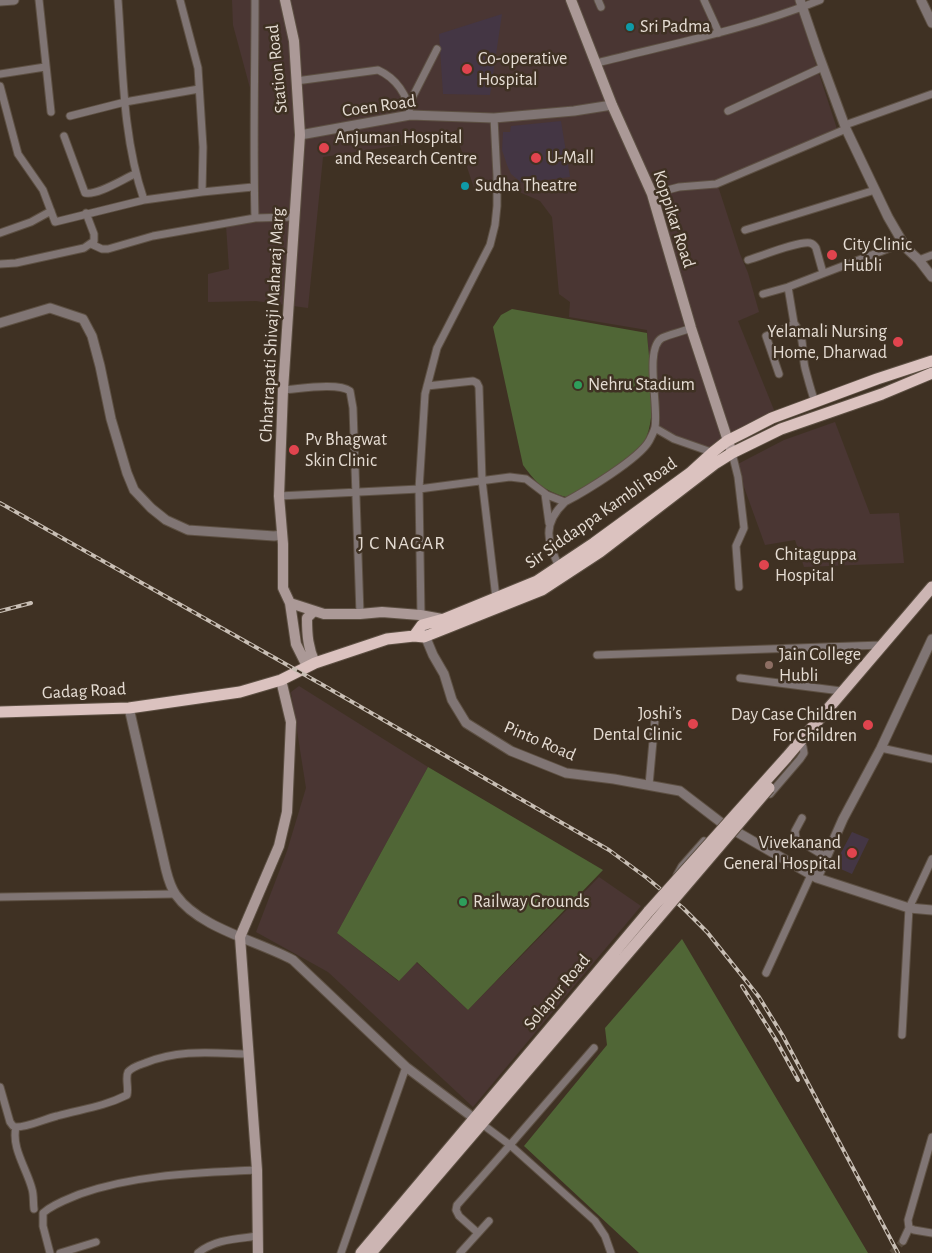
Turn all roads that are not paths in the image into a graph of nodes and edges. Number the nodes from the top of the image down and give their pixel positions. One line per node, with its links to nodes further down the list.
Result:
1 (14, 0): 11 (street)
2 (39, 0): 17 (street)
3 (118, 0): 25 (street)
4 (180, 0): 22 (street)
5 (255, 0): 37 (street)
6 (285, 0): 20 (main road, Station Road)
7 (571, 0): 16 (main road, Koppikar Road)
8 (704, 0): 14 (street)
9 (820, 0): 12 (street)
10 (921, 0): 13 (street)
11 (0, 1)
12 (802, 4): 14 (street); 18 (street)
13 (932, 23)
14 (718, 33): 16 (street)
15 (437, 49): 26 (street)
16 (597, 63): 27 (main road, Koppikar Road)
17 (45, 67): 19 (street); 29 (street)
18 (823, 67): 28 (street); 33 (street)
19 (0, 74)
20 (296, 81): 26 (street); 34 (main road, Station Road)
21 (0, 86): 24 (street)
22 (199, 89): 25 (street); 39 (street)
23 (932, 94): 33 (street)
24 (1, 96): 42 (street)
25 (125, 102): 31 (street); 36 (street)
26 (409, 104): 30 (street)
27 (612, 105): 32 (street, Coen Road); 40 (main road, Koppikar Road)
28 (728, 110)
29 (51, 112)
30 (410, 115): 32 (street, Coen Road); 34 (street, Coen Road)
31 (70, 116)
32 (494, 118): 64 (street)
33 (846, 127): 38 (street); 40 (street)
34 (300, 135): 44 (main road, Chhatrapati Shivaji Maharaj Marg)
35 (64, 136): 36 (street)
36 (135, 174): 41 (street)
37 (253, 187): 39 (street); 45 (street)
38 (875, 190): 46 (street); 48 (street)
39 (202, 192): 41 (street)
40 (652, 194): 60 (main road, Koppikar Road)
41 (144, 200): 43 (street)
42 (51, 211): 43 (street); 47 (street)
43 (86, 213): 49 (street)
44 (293, 217): 45 (street); 65 (main road, Chhatrapati Shivaji Maharaj Marg)
45 (255, 218): 49 (street)
46 (745, 230)
47 (0, 233)
48 (903, 243): 52 (street); 54 (street)
49 (91, 244): 53 (street)
50 (932, 255): 52 (street)
51 (748, 260): 54 (street)
52 (919, 260): 55 (street)
53 (0, 264)
54 (823, 273): 56 (street)
55 (932, 277)
56 (788, 287): 57 (street); 59 (street)
57 (763, 294)
58 (0, 323): 78 (street)
59 (794, 323): 63 (street); 66 (street)
60 (691, 328): 67 (street); 68 (main road, Koppikar Road)
61 (932, 361): 66 (highway, Sir Siddappa Kambli Road)
62 (932, 373): 70 (highway, Sir Siddappa Kambli Road)
63 (779, 374)
64 (427, 386): 71 (street); 72 (street)
65 (284, 390): 73 (street); 75 (main road, Chhatrapati Shivaji Maharaj Marg)
66 (815, 402): 68 (highway, Sir Siddappa Kambli Road)
67 (655, 428): 69 (street); 76 (street)
68 (727, 442): 69 (highway, Sir Siddappa Kambli Road); 70 (main road, Koppikar Road)
69 (713, 452): 70 (street); 79 (highway, Sir Siddappa Kambli Road)
70 (729, 455): 80 (street); 87 (highway, Sir Siddappa Kambli Road)
71 (482, 480): 72 (street); 74 (street); 82 (street)
72 (419, 489): 73 (street); 87 (street)
73 (356, 492): 75 (street); 86 (street)
74 (545, 494): 76 (street); 77 (street)
75 (279, 496): 78 (main road, Chhatrapati Shivaji Maharaj Marg)
76 (565, 502): 77 (street)
77 (549, 523): 79 (street)
78 (282, 535): 84 (main road)
79 (559, 567): 82 (highway, Sir Siddappa Kambli Road)
80 (739, 587)
81 (932, 587): 89 (main road)
82 (496, 598): 87 (highway, Sir Siddappa Kambli Road)
83 (932, 598): 100 (main road)
84 (290, 603): 85 (main road); 91 (main road)
85 (314, 611): 86 (main road); 91 (main road)
86 (360, 614): 87 (main road)
87 (420, 628): 91 (highway, Gadag Road); 103 (street, Pinto Road)
88 (932, 639): 101 (street)
89 (882, 645): 90 (street); 94 (main road)
90 (597, 655)
91 (311, 665): 93 (highway, Gadag Road)
92 (740, 678): 94 (street)
93 (281, 680): 95 (highway, Gadag Road); 115 (main road)
94 (841, 692): 100 (main road)
95 (170, 702): 96 (highway, Gadag Road); 97 (highway, Gadag Road)
96 (0, 706)
97 (129, 708): 98 (highway, Gadag Road); 111 (street)
98 (0, 712)
99 (655, 718): 103 (street)
100 (801, 744): 105 (street); 106 (street); 110 (main road, Solapur Road, bridge)
101 (881, 748): 102 (street); 107 (street)
102 (932, 759)
103 (649, 786): 105 (street, Pinto Road)
104 (802, 818): 107 (street)
105 (721, 822): 106 (street, Pinto Road); 110 (street)
106 (733, 830): 109 (street, Pinto Road); 110 (street)
107 (826, 857): 109 (street)
108 (932, 859): 113 (street)
109 (814, 876): 113 (street, Pinto Road); 116 (street)
110 (678, 887): 122 (main road, Solapur Road, bridge)
111 (174, 894): 112 (street); 115 (street)
112 (0, 897)
113 (909, 908): 114 (street, Pinto Road); 117 (street)
114 (932, 910)
115 (240, 937): 119 (main road); 120 (street)
116 (766, 973)
117 (902, 1035)
118 (594, 1048): 125 (street)
119 (248, 1054): 123 (street); 127 (main road)
120 (406, 1067): 122 (street); 140 (street)
121 (0, 1088): 123 (street)
122 (478, 1121): 125 (street); 141 (main road, Solapur Road); 142 (main road, Solapur Road)
123 (16, 1127): 128 (street)
124 (932, 1138): 126 (street)
125 (510, 1145): 131 (street); 144 (street)
126 (930, 1153): 130 (street)
127 (257, 1170): 133 (main road); 136 (street)
128 (34, 1209)
129 (489, 1221): 131 (street)
130 (910, 1228): 132 (street); 134 (street)
131 (478, 1233): 143 (street)
132 (932, 1233)
133 (258, 1236): 138 (street); 139 (main road)
134 (903, 1241)
135 (96, 1242): 137 (street)
136 (50, 1253)
137 (60, 1253)
138 (198, 1253)
139 (258, 1253)
140 (341, 1253)
141 (361, 1253)
142 (371, 1253)
143 (460, 1253)
144 (611, 1253)

